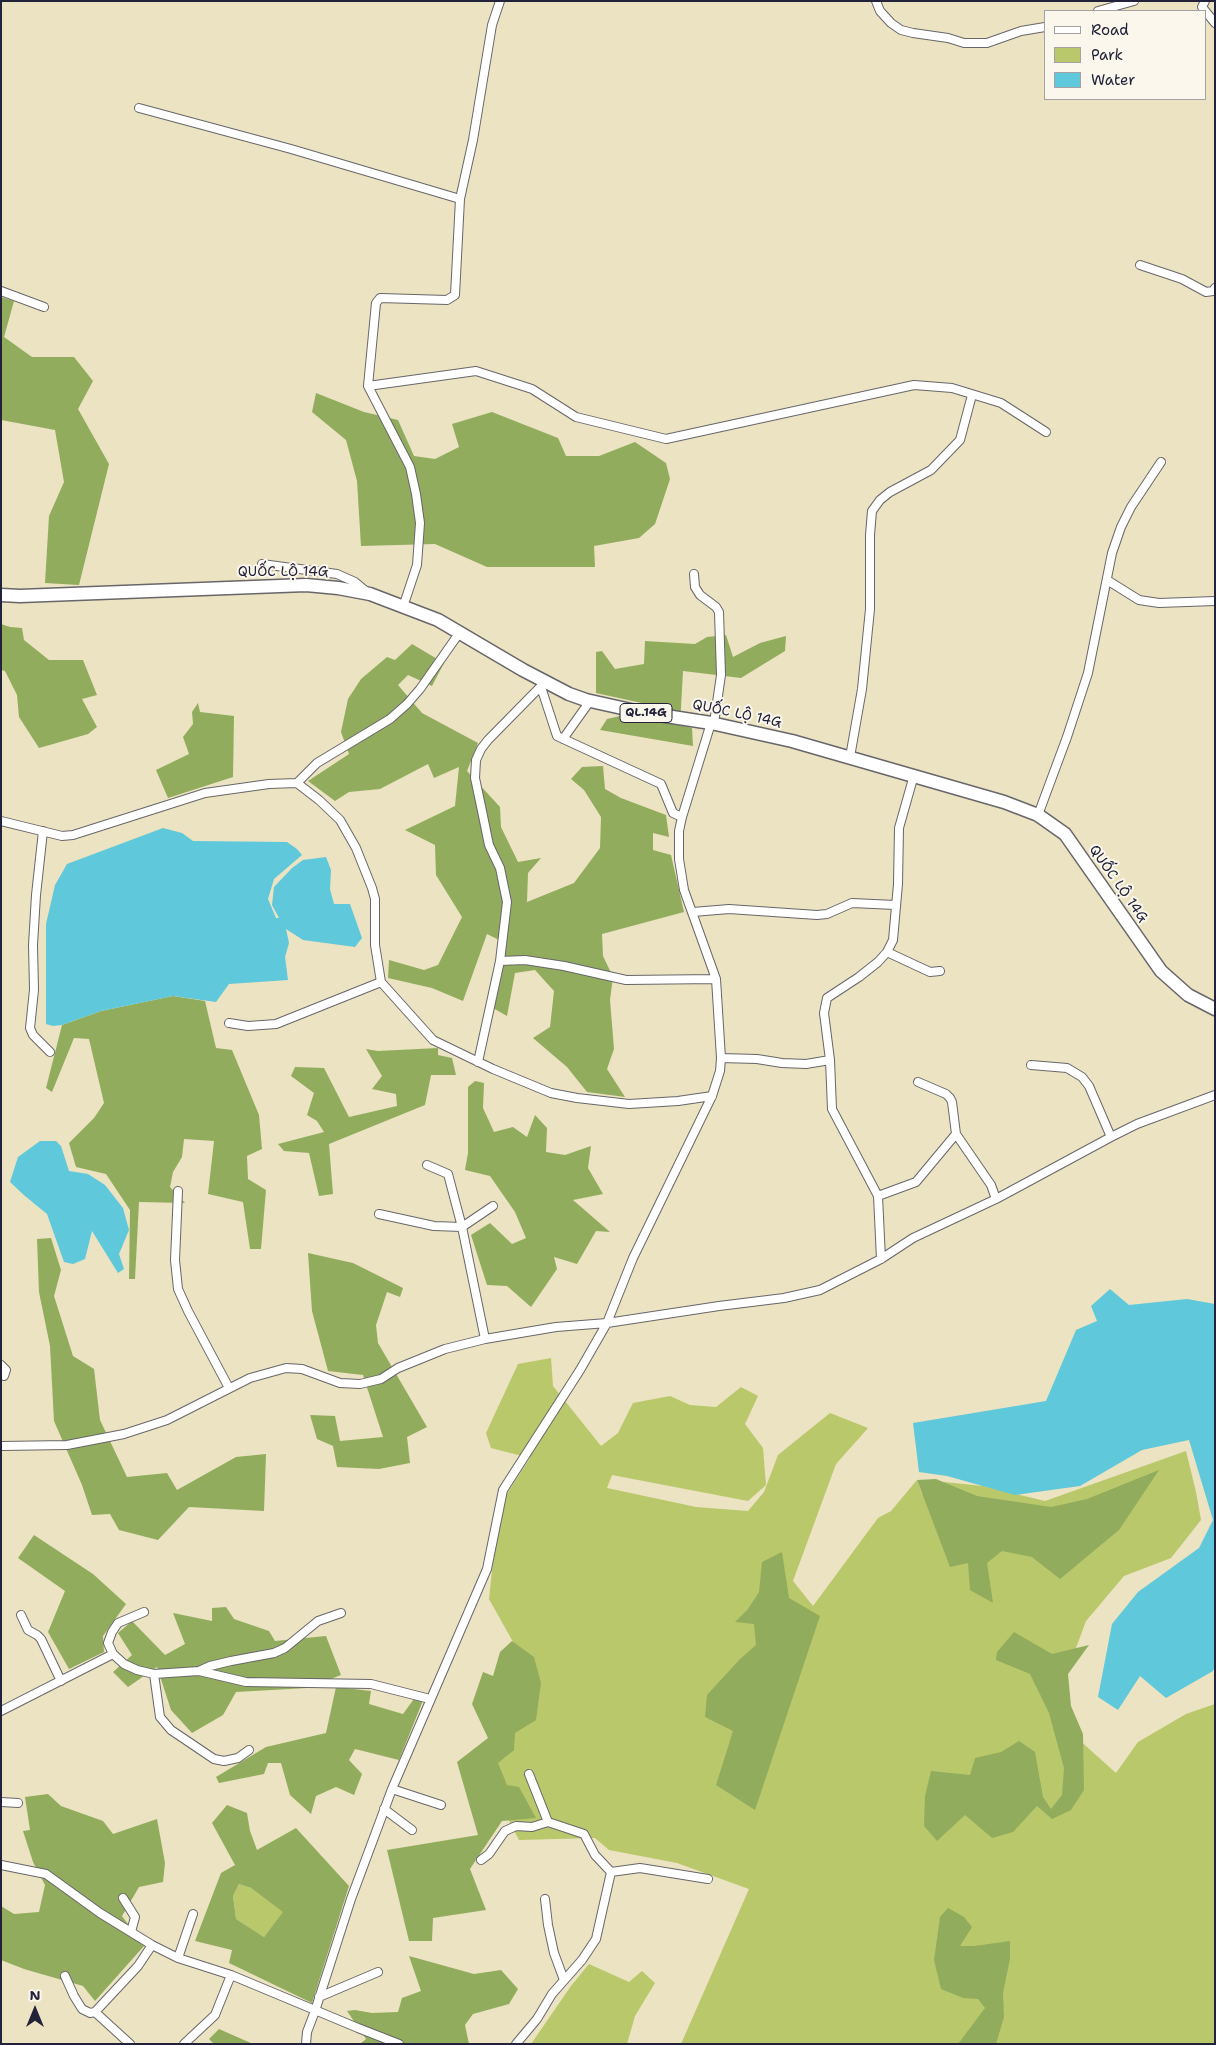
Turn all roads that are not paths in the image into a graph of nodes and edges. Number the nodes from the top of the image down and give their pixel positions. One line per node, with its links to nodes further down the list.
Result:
1 (500, 1): 9 (street)
2 (876, 1): 7 (street)
3 (1134, 1): 4 (street)
4 (1102, 10)
5 (1206, 10): 6 (street)
6 (1215, 23)
7 (1044, 26)
8 (140, 108): 9 (street)
9 (460, 199): 14 (street)
10 (1140, 264): 11 (street)
11 (1215, 288)
12 (1, 291): 13 (street)
13 (44, 307)
14 (368, 386): 15 (street); 24 (street)
15 (972, 395): 16 (street); 30 (street)
16 (1046, 432)
17 (1161, 462): 20 (street)
18 (262, 564): 22 (street)
19 (694, 574): 28 (street)
20 (1107, 580): 23 (street); 33 (street)
21 (1, 594): 22 (main road, QUỐC LỘ 14G / QL.14G)
22 (370, 594): 24 (main road, QUỐC LỘ 14G / QL.14G)
23 (1215, 601)
24 (403, 607): 25 (main road, QUỐC LỘ 14G / QL.14G)
25 (460, 632): 26 (main road, QUỐC LỘ 14G / QL.14G); 32 (street)
26 (543, 684): 27 (main road, QUỐC LỘ 14G / QL.14G); 29 (street); 40 (street)
27 (590, 701): 28 (main road, QUỐC LỘ 14G / QL.14G); 29 (street)
28 (713, 723): 30 (main road, QUỐC LỘ 14G / QL.14G); 34 (street)
29 (563, 739): 34 (street)
30 (850, 757): 31 (main road, QUỐC LỘ 14G / QL.14G)
31 (914, 775): 33 (main road, QUỐC LỘ 14G / QL.14G); 37 (street)
32 (297, 783): 36 (street); 43 (street)
33 (1038, 815): 44 (main road, QUỐC LỘ 14G / QL.14G)
34 (682, 817): 38 (street)
35 (1, 821): 36 (street)
36 (43, 831): 46 (street)
37 (895, 905): 38 (street); 39 (street)
38 (693, 912): 42 (street)
39 (887, 952): 41 (street); 48 (street)
40 (500, 961): 42 (street); 49 (street)
41 (940, 971)
42 (716, 979): 47 (street)
43 (381, 982): 45 (street); 49 (street)
44 (1215, 1009)
45 (229, 1023)
46 (50, 1052)
47 (721, 1058): 48 (street); 53 (street)
48 (830, 1060): 58 (street)
49 (478, 1062): 53 (street)
50 (1031, 1065): 55 (street)
51 (918, 1082): 54 (street)
52 (1215, 1095): 55 (street)
53 (712, 1096): 64 (street)
54 (956, 1134): 58 (street); 59 (street)
55 (1111, 1137): 59 (street)
56 (427, 1165): 62 (street)
57 (178, 1190): 68 (street)
58 (878, 1196): 63 (street)
59 (996, 1199): 63 (street)
60 (493, 1206): 62 (street)
61 (379, 1214): 62 (street)
62 (462, 1227): 65 (street)
63 (881, 1259): 64 (street)
64 (607, 1323): 65 (street); 77 (street)
65 (485, 1338): 68 (street)
66 (1, 1365): 67 (street)
67 (4, 1376)
68 (229, 1388): 69 (street)
69 (1, 1446)
70 (144, 1612): 73 (street)
71 (340, 1613): 74 (street)
72 (20, 1615): 76 (street)
73 (113, 1654): 75 (street); 76 (street)
74 (199, 1671): 75 (street); 77 (street)
75 (154, 1674): 79 (street)
76 (61, 1681): 78 (street)
77 (430, 1699): 81 (street)
78 (1, 1712)
79 (249, 1750)
80 (529, 1774): 86 (street)
81 (392, 1789): 84 (street); 85 (street)
82 (1, 1802): 83 (street)
83 (18, 1803)
84 (441, 1805)
85 (384, 1809): 87 (street); 102 (street)
86 (548, 1822): 88 (street); 90 (street)
87 (412, 1830)
88 (481, 1860)
89 (1, 1865): 95 (street)
90 (611, 1872): 91 (street); 101 (street)
91 (708, 1880)
92 (123, 1898): 95 (street)
93 (545, 1899): 101 (street)
94 (193, 1914): 97 (street)
95 (131, 1932): 96 (street)
96 (152, 1945): 97 (street); 104 (street)
97 (178, 1958): 99 (street)
98 (378, 1972): 102 (street)
99 (231, 1975): 103 (street); 106 (street)
100 (65, 1976): 104 (street)
101 (564, 1980): 109 (street)
102 (319, 1997): 103 (street)
103 (315, 2011): 107 (street); 108 (street)
104 (95, 2012): 105 (street)
105 (130, 2044)
106 (184, 2044)
107 (306, 2044)
108 (399, 2044)
109 (516, 2044)

